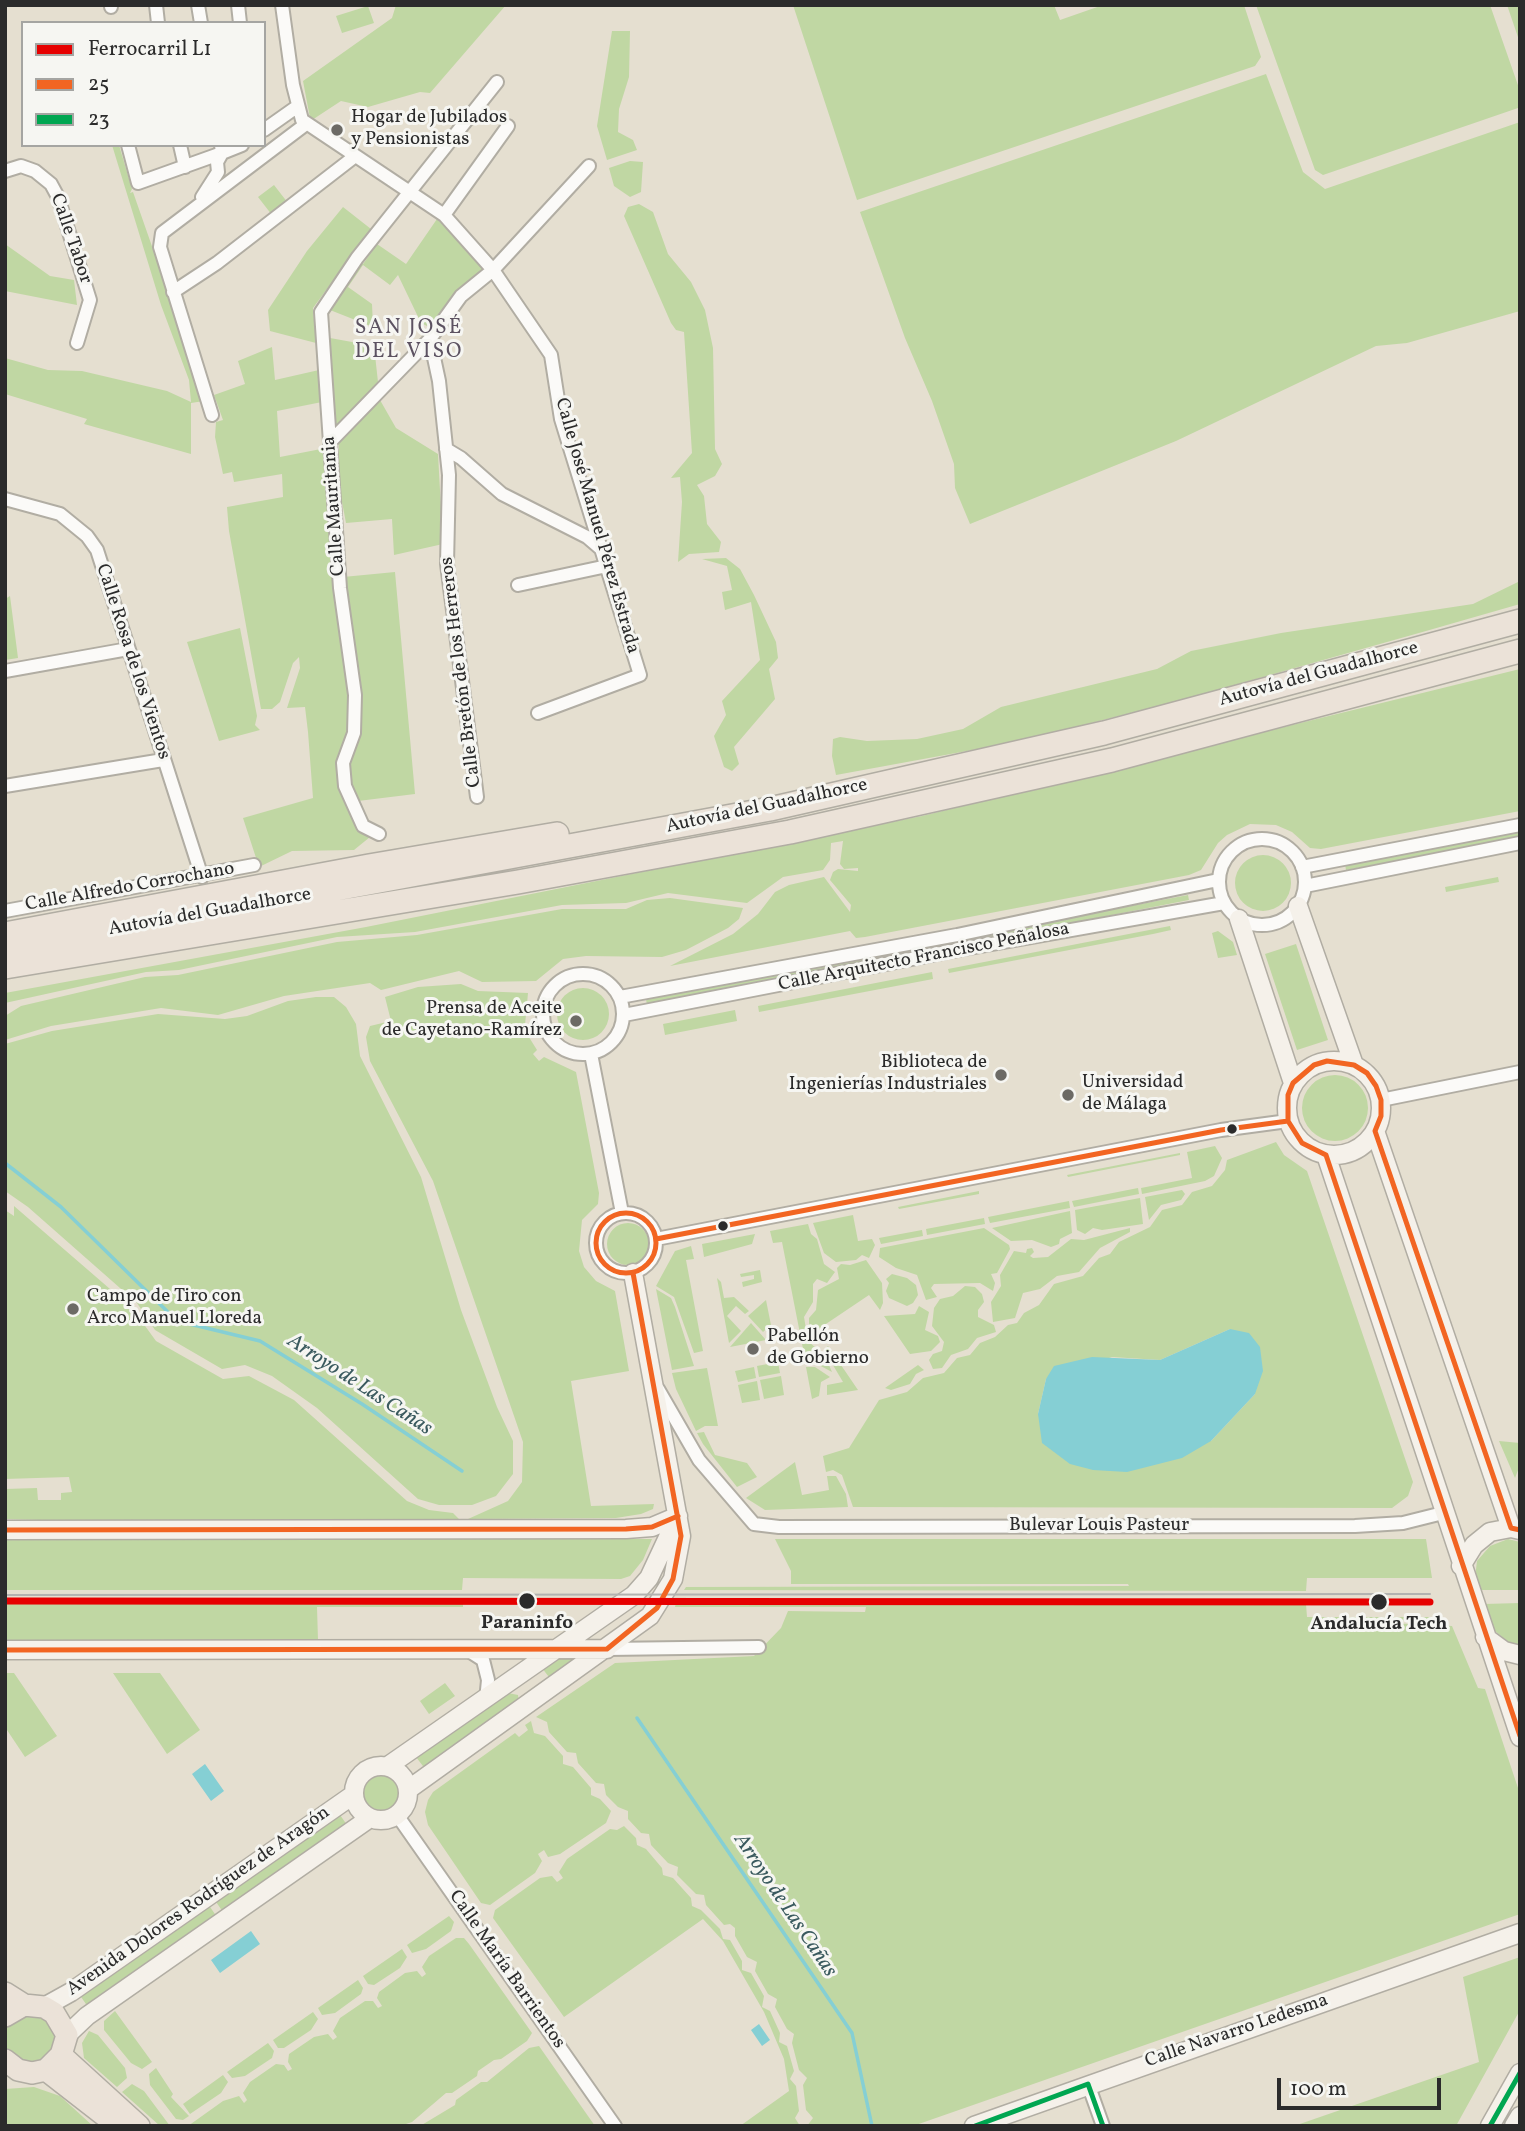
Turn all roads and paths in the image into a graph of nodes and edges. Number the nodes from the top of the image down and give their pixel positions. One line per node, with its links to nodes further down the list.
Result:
1 (282, 5): 3 (street)
2 (497, 82): 16 (street, Calle Mauritania)
3 (298, 106): 4 (street); 6 (street)
4 (306, 124): 10 (street, Calle José Manuel Pérez Estrada); 15 (street)
5 (508, 126): 18 (street)
6 (266, 129)
7 (129, 147): 12 (street)
8 (180, 147): 12 (street)
9 (221, 149): 12 (street); 14 (street)
10 (354, 158): 16 (street, Calle José Manuel Pérez Estrada); 20 (street)
11 (589, 166): 19 (street)
12 (185, 167)
13 (5, 171): 22 (street, Calle Tabor)
14 (218, 172): 15 (street); 17 (street)
15 (237, 176): 17 (street)
16 (409, 192): 18 (street, Calle José Manuel Pérez Estrada); 24 (street, Calle Mauritania)
17 (196, 206): 20 (street)
18 (444, 215): 19 (street, Calle José Manuel Pérez Estrada)
19 (493, 270): 21 (street); 27 (street, Calle José Manuel Pérez Estrada)
20 (173, 292): 23 (street)
21 (430, 339): 24 (street); 25 (street, Calle Bretón de los Herreros)
22 (77, 343)
23 (212, 415)
24 (331, 441): 40 (street, Calle Mauritania)
25 (446, 449): 27 (street); 38 (street, Calle Bretón de los Herreros)
26 (5, 499): 31 (street, Calle Rosa de los Vientos)
27 (601, 550): 28 (street, Calle José Manuel Pérez Estrada)
28 (607, 566): 29 (street); 34 (street, Calle José Manuel Pérez Estrada)
29 (518, 585)
30 (1520, 621): 36 (highway, Autovía del Guadalhorce)
31 (128, 649): 33 (street); 35 (street, Calle Rosa de los Vientos)
32 (1520, 651): 46 (highway, Autovía del Guadalhorce)
33 (5, 671)
34 (538, 713)
35 (163, 760): 37 (street); 44 (street, Calle Rosa de los Vientos)
36 (889, 782): 52 (highway); 53 (highway, Autovía del Guadalhorce)
37 (5, 786)
38 (477, 797)
39 (1520, 825): 43 (street)
40 (379, 834)
41 (1520, 843): 47 (street)
42 (254, 865): 44 (street, Calle Alfredo Corrochano)
43 (1303, 867): 45 (street); 47 (street)
44 (202, 877): 50 (street, Calle Alfredo Corrochano)
45 (1218, 880): 48 (street); 56 (street, Calle Arquitecto Francisco Peñalosa)
46 (496, 886): 54 (highway, Autovía del Guadalhorce); 55 (highway)
47 (1305, 886): 49 (street)
48 (1224, 903): 51 (street); 57 (street, Calle Arquitecto Francisco Peñalosa)
49 (1298, 906): 51 (street); 59 (street)
50 (5, 911)
51 (1239, 919): 61 (street)
52 (5, 934)
53 (5, 950)
54 (5, 967)
55 (5, 982)
56 (620, 997): 57 (street); 58 (street)
57 (624, 1015): 58 (street)
58 (591, 1054): 66 (street)
59 (1354, 1065): 61 (street); 62 (street)
60 (1520, 1072): 62 (street)
61 (1293, 1083): 63 (street)
62 (1381, 1100): 64 (street)
63 (1288, 1121): 65 (street); 67 (street)
64 (1376, 1131): 65 (street); 72 (street)
65 (1326, 1155): 70 (street)
66 (622, 1213): 67 (street); 68 (street)
67 (656, 1239): 68 (street)
68 (633, 1273): 69 (street)
69 (653, 1381): 70 (street, Bulevar Louis Pasteur); 71 (street)
70 (1443, 1513): 74 (street)
71 (679, 1522): 73 (street); 77 (street); 78 (street)
72 (1515, 1529): 74 (street)
73 (5, 1530)
74 (1461, 1566): 75 (street)
75 (1485, 1637): 81 (street); 83 (street)
76 (759, 1647): 78 (street)
77 (557, 1649): 78 (street); 80 (street); 82 (street)
78 (607, 1649): 85 (street)
79 (5, 1650): 80 (street)
80 (469, 1651): 82 (street)
81 (1520, 1655)
82 (486, 1700): 84 (street)
83 (1520, 1737)
84 (388, 1766): 85 (street); 86 (street)
85 (409, 1789): 87 (street)
86 (353, 1795): 88 (street); 93 (street, Avenida Dolores Rodríguez de Aragón)
87 (397, 1815): 88 (street); 102 (street, Calle María Barrientos)
88 (370, 1818): 95 (street, Avenida Dolores Rodríguez de Aragón)
89 (1520, 1933): 91 (street, Calle Navarro Ledesma)
90 (1520, 1939): 91 (street, Calle Navarro Ledesma)
91 (1501, 1940): 98 (street, Calle Navarro Ledesma)
92 (5, 1993): 93 (main road)
93 (34, 2006): 94 (main road); 95 (main road)
94 (5, 2016)
95 (58, 2053): 96 (main road); 100 (main road); 101 (main road)
96 (9, 2069)
97 (1520, 2073): 105 (street)
98 (1088, 2084): 103 (street, Calle Navarro Ledesma); 104 (street)
99 (1520, 2116): 106 (street)
100 (118, 2126)
101 (139, 2126)
102 (615, 2126)
103 (974, 2126)
104 (1102, 2126)
105 (1490, 2126)
106 (1514, 2126)

